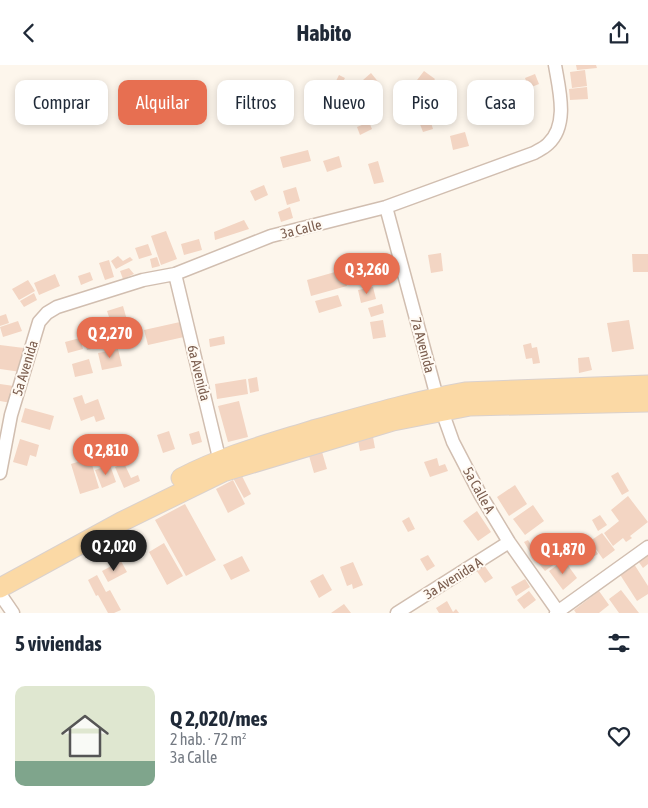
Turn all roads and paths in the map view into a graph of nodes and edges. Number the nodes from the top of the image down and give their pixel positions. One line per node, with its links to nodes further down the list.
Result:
1 (555, 65): 2 (street, 3a Calle)
2 (386, 207): 3 (street, 3a Calle); 7 (street, 7a Avenida)
3 (175, 275): 4 (street, 3a Calle); 9 (street, 6a Avenida)
4 (39, 322): 8 (street, 5a Avenida)
5 (648, 385): 7 (main road)
6 (648, 402): 7 (main road)
7 (439, 404): 9 (main road); 12 (street, 5a Calle A)
8 (5, 414): 10 (street, 5a Avenida)
9 (221, 466): 11 (main road)
10 (0, 473)
11 (117, 517): 14 (main road); 15 (main road)
12 (509, 542): 18 (street, 3a Avenida A); 19 (street, 5a Calle A)
13 (648, 547): 19 (street)
14 (0, 573)
15 (0, 588)
16 (0, 594): 17 (street)
17 (13, 613)
18 (397, 613)
19 (558, 613)

